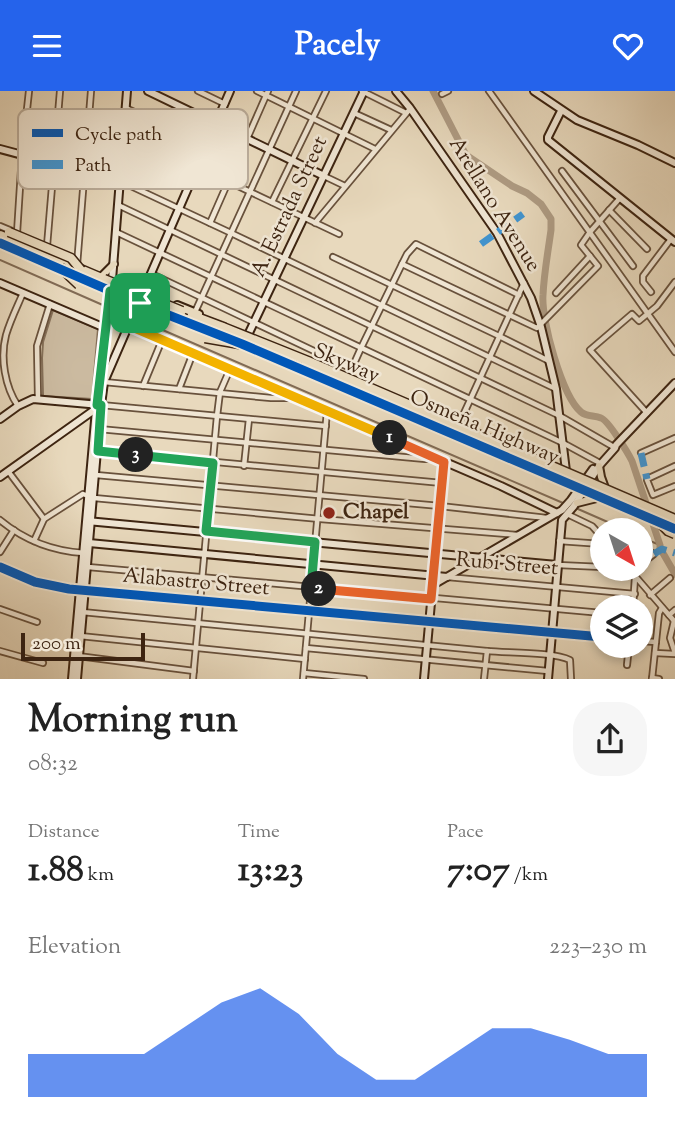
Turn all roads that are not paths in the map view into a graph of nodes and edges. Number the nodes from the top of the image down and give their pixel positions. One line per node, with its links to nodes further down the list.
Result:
1 (29, 91): 22 (street)
2 (60, 91): 23 (street)
3 (91, 91): 24 (street)
4 (127, 91): 21 (street)
5 (148, 91): 16 (street)
6 (198, 91): 19 (street)
7 (230, 91): 19 (street)
8 (257, 91): 17 (street)
9 (296, 91): 20 (street)
10 (326, 91): 30 (street)
11 (363, 91): 27 (street); 29 (street, A. Estrada Street)
12 (396, 91): 27 (street, Arellano Avenue)
13 (448, 91): 18 (street)
14 (489, 91): 65 (street)
15 (534, 91): 28 (street)
16 (160, 93): 25 (street)
17 (267, 93): 20 (street); 33 (street)
18 (442, 94)
19 (225, 104): 26 (street)
20 (289, 106): 30 (street); 36 (street)
21 (126, 108)
22 (27, 109)
23 (58, 109)
24 (89, 109)
25 (189, 109)
26 (223, 109)
27 (408, 111): 31 (street); 90 (street, Arellano Avenue)
28 (561, 111): 40 (street); 53 (street)
29 (354, 113): 31 (street); 32 (street, A. Estrada Street)
30 (313, 118): 32 (street); 39 (street)
31 (391, 130): 37 (street)
32 (344, 133): 37 (street); 42 (street, A. Estrada Street)
33 (248, 137)
34 (248, 139): 36 (street)
35 (0, 149): 38 (street)
36 (269, 149): 39 (street); 52 (street)
37 (375, 149): 43 (street)
38 (18, 154)
39 (293, 160): 42 (street); 54 (street)
40 (675, 163)
41 (562, 171): 59 (street)
42 (324, 176): 43 (street); 58 (street, A. Estrada Street)
43 (345, 185): 61 (street)
44 (20, 189): 66 (street)
45 (51, 189): 72 (street)
46 (82, 189): 83 (street)
47 (119, 189): 55 (street)
48 (137, 189): 56 (street)
49 (188, 189): 56 (street)
50 (225, 189): 60 (street)
51 (244, 189): 52 (street)
52 (250, 192): 54 (street); 67 (street)
53 (620, 198): 57 (street); 70 (street)
54 (272, 202): 58 (street)
55 (118, 205): 63 (street); 64 (street)
56 (180, 209): 60 (street); 63 (street)
57 (609, 210): 59 (street); 73 (street)
58 (304, 217): 61 (street); 78 (street, A. Estrada Street)
59 (598, 222): 65 (street); 81 (street)
60 (210, 223): 67 (street)
61 (315, 223): 68 (street)
62 (0, 227): 66 (street, Osmeña Highway); 83 (highway, bridge)
63 (170, 230): 74 (street); 75 (street)
64 (116, 232): 74 (street); 79 (street)
65 (590, 232): 76 (street); 104 (street)
66 (17, 233): 72 (street, Osmeña Highway)
67 (231, 233): 75 (street); 78 (street)
68 (339, 234)
69 (0, 235): 83 (highway, Skyway)
70 (673, 240): 94 (street)
71 (0, 242): 82 (highway, Skyway); 92 (main road, Osmeña Highway)
72 (47, 246): 83 (street, Osmeña Highway)
73 (648, 249)
74 (161, 252): 84 (street); 86 (street)
75 (221, 255): 86 (street); 87 (street)
76 (590, 256): 96 (street); 106 (street)
77 (333, 257): 93 (street)
78 (284, 259): 87 (street, A. Estrada Street); 102 (street)
79 (114, 264): 85 (main road); 92 (street)
80 (402, 264): 93 (street); 97 (street); 105 (street)
81 (633, 266)
82 (60, 267): 91 (highway, bridge); 115 (highway, Skyway, bridge)
83 (79, 268): 85 (main road, Osmeña Highway); 185 (highway, Skyway, bridge)
84 (152, 274): 98 (street); 99 (street)
85 (102, 276): 92 (main road, Osmeña Highway)
86 (212, 277): 99 (street); 100 (street)
87 (274, 280): 100 (street, A. Estrada Street); 109 (street)
88 (675, 282): 104 (street)
89 (0, 283): 95 (street)
90 (524, 283): 97 (street); 106 (street, Arellano Avenue)
91 (79, 285)
92 (111, 285): 98 (main road, Osmeña Highway); 98 (main road, Osmeña Highway); 110 (street)
93 (391, 285): 102 (street); 112 (street)
94 (651, 292)
95 (23, 293): 101 (street); 135 (street)
96 (556, 293)
97 (519, 295): 105 (street)
98 (142, 297): 103 (main road, Osmeña Highway); 108 (street); 111 (main road, Osmeña Highway); 171 (main road, Osmeña Highway)
99 (202, 297): 103 (street); 107 (street)
100 (263, 302): 107 (street, A. Estrada Street); 116 (street)
101 (50, 305): 110 (street); 132 (street)
102 (381, 305): 109 (street); 119 (street)
103 (195, 313): 111 (main road, Osmeña Highway)
104 (648, 314): 117 (street); 138 (street)
105 (509, 316): 106 (street); 112 (street)
106 (545, 322): 120 (street, Arellano Avenue)
107 (254, 323): 111 (street, A. Estrada Street); 122 (street)
108 (130, 326): 114 (street); 125 (street)
109 (371, 326): 116 (street); 124 (street)
110 (105, 328): 136 (street)
111 (248, 335): 123 (main road, Osmeña Highway)
112 (499, 336): 119 (street); 120 (street)
113 (205, 338): 115 (highway, bridge)
114 (162, 340): 118 (street); 127 (street)
115 (262, 348): 181 (highway, Skyway, bridge)
116 (361, 348): 122 (street); 133 (street)
117 (675, 352)
118 (193, 353): 121 (street); 128 (street)
119 (490, 357): 124 (street); 129 (street)
120 (549, 362): 129 (street, Arellano Avenue)
121 (230, 369): 130 (street); 131 (street)
122 (352, 369): 123 (street)
123 (348, 377): 144 (main road, Osmeña Highway)
124 (480, 378): 133 (street); 141 (street)
125 (104, 382): 127 (street); 136 (street)
126 (675, 383): 138 (street)
127 (143, 386): 128 (street)
128 (178, 390): 130 (street)
129 (556, 390): 141 (street, Arellano Avenue)
130 (220, 392): 131 (street); 140 (street)
131 (297, 398): 137 (street)
132 (38, 399): 134 (street); 135 (street)
133 (470, 399): 144 (street); 150 (street)
134 (81, 403): 136 (street); 139 (street)
135 (18, 406): 142 (street)
136 (98, 406): 139 (street); 140 (street); 146 (street); 174 (street)
137 (327, 411): 145 (street); 155 (street)
138 (647, 413): 151 (street)
139 (85, 416): 161 (street)
140 (217, 416): 143 (street); 148 (street)
141 (560, 416): 150 (street, Arellano Avenue); 151 (street)
142 (0, 419)
143 (249, 419): 145 (street); 149 (street)
144 (459, 425): 162 (main road, Osmeña Highway)
145 (326, 426): 152 (street)
146 (99, 429): 148 (street); 153 (street)
147 (675, 438): 154 (street)
148 (215, 439): 149 (street); 157 (street)
149 (247, 443): 152 (street); 159 (street)
150 (563, 443): 158 (street); 162 (street, Arellano Avenue)
151 (617, 443): 158 (street)
152 (323, 449): 155 (street); 163 (street)
153 (98, 451): 157 (street); 164 (street)
154 (641, 453)
155 (435, 458): 156 (street)
156 (444, 462): 167 (street); 179 (street)
157 (213, 463): 159 (street); 168 (street)
158 (598, 464): 166 (street); 170 (main road)
159 (244, 466): 163 (street)
160 (675, 466): 169 (street)
161 (8, 471): 165 (street); 183 (street)
162 (566, 471): 166 (main road, Osmeña Highway)
163 (321, 473): 167 (street); 172 (street)
164 (96, 475): 168 (street); 174 (street)
165 (0, 477)
166 (587, 480): 170 (main road, Osmeña Highway); 171 (street)
167 (442, 483): 177 (street)
168 (211, 485): 172 (street); 178 (street)
169 (675, 486)
170 (605, 488): 175 (main road, Osmeña Highway)
171 (582, 489): 173 (main road, Osmeña Highway); 176 (street); 179 (street)
172 (319, 496): 177 (street); 184 (street)
173 (601, 497): 176 (main road); 181 (main road, Osmeña Highway)
174 (91, 498): 178 (street); 183 (street); 187 (street)
175 (639, 502)
176 (577, 503): 180 (street)
177 (440, 506): 182 (street); 189 (street)
178 (208, 509): 184 (street); 192 (street)
179 (557, 513): 182 (street)
180 (567, 514): 188 (street); 195 (street)
181 (651, 515): 185 (main road, Osmeña Highway); 191 (highway, Skyway, bridge)
182 (548, 518): 193 (street)
183 (44, 519): 194 (street)
184 (317, 519): 189 (street); 196 (street)
185 (675, 519)
186 (0, 520): 190 (street)
187 (89, 521): 192 (street); 197 (street)
188 (590, 525)
189 (438, 529): 193 (street); 201 (street)
190 (14, 530): 194 (street); 199 (street)
191 (675, 530)
192 (206, 531): 196 (street); 202 (street)
193 (519, 535): 203 (street)
194 (34, 541): 200 (street)
195 (559, 541): 198 (street); 205 (street)
196 (315, 542): 201 (street); 204 (street)
197 (87, 543): 200 (street); 202 (street, Rubi Street); 208 (street)
198 (590, 543)
199 (0, 552)
200 (84, 553): 218 (street)
201 (436, 553): 203 (street); 209 (street)
202 (204, 555): 204 (street, Rubi Street); 212 (street)
203 (481, 557): 205 (street); 210 (street)
204 (313, 565): 209 (street, Rubi Street); 217 (street)
205 (557, 565): 206 (street); 216 (street)
206 (590, 566)
207 (0, 567): 218 (street, Alabastro Street)
208 (88, 567): 212 (street); 218 (street)
209 (434, 576): 210 (street, Rubi Street); 215 (street)
210 (447, 577): 215 (street); 216 (street, Rubi Street)
211 (670, 578): 220 (street)
212 (202, 579): 217 (street); 223 (street)
213 (633, 581): 219 (street)
214 (639, 581): 220 (street)
215 (433, 585): 222 (street)
216 (555, 587): 219 (street, Rubi Street); 226 (street)
217 (311, 588): 222 (street); 228 (street)
218 (83, 590): 223 (street, Alabastro Street); 229 (street)
219 (635, 594)
220 (650, 595)
221 (653, 598): 224 (street)
222 (431, 599): 226 (street); 232 (street)
223 (200, 601): 228 (street, Alabastro Street); 235 (street)
224 (662, 608): 231 (street); 241 (street)
225 (0, 609): 233 (street)
226 (554, 609): 230 (street); 236 (street)
227 (675, 610): 231 (street)
228 (309, 611): 232 (street, Alabastro Street); 237 (street)
229 (81, 612): 235 (street); 238 (street)
230 (590, 612)
231 (668, 615): 234 (street)
232 (429, 621): 236 (street, Alabastro Street); 242 (street)
233 (37, 622)
234 (675, 622): 248 (street)
235 (198, 624): 237 (street); 243 (street)
236 (552, 633): 239 (street, Alabastro Street); 249 (street)
237 (307, 634): 242 (street); 244 (street)
238 (78, 635): 243 (street); 250 (street)
239 (590, 636)
240 (653, 642): 241 (street)
241 (656, 642): 247 (street)
242 (427, 646): 246 (street); 253 (street)
243 (196, 648): 252 (street); 257 (street)
244 (306, 648): 252 (street); 253 (street)
245 (0, 651): 254 (street)
246 (487, 652): 249 (street); 255 (street)
247 (655, 653): 248 (street); 267 (street)
248 (675, 653)
249 (550, 655): 258 (street); 266 (street)
250 (77, 656): 257 (street); 260 (street)
251 (628, 658): 256 (street)
252 (305, 659): 259 (street)
253 (426, 660): 255 (street); 263 (street)
254 (44, 663)
255 (486, 665): 258 (street); 264 (street)
256 (627, 666)
257 (194, 671): 261 (street)
258 (548, 671): 265 (street)
259 (303, 676): 262 (street)
260 (75, 677)
261 (193, 679)
262 (364, 679)
263 (424, 679)
264 (485, 679)
265 (548, 679)
266 (570, 679)
267 (652, 679): 268 (street)
268 (659, 679)

